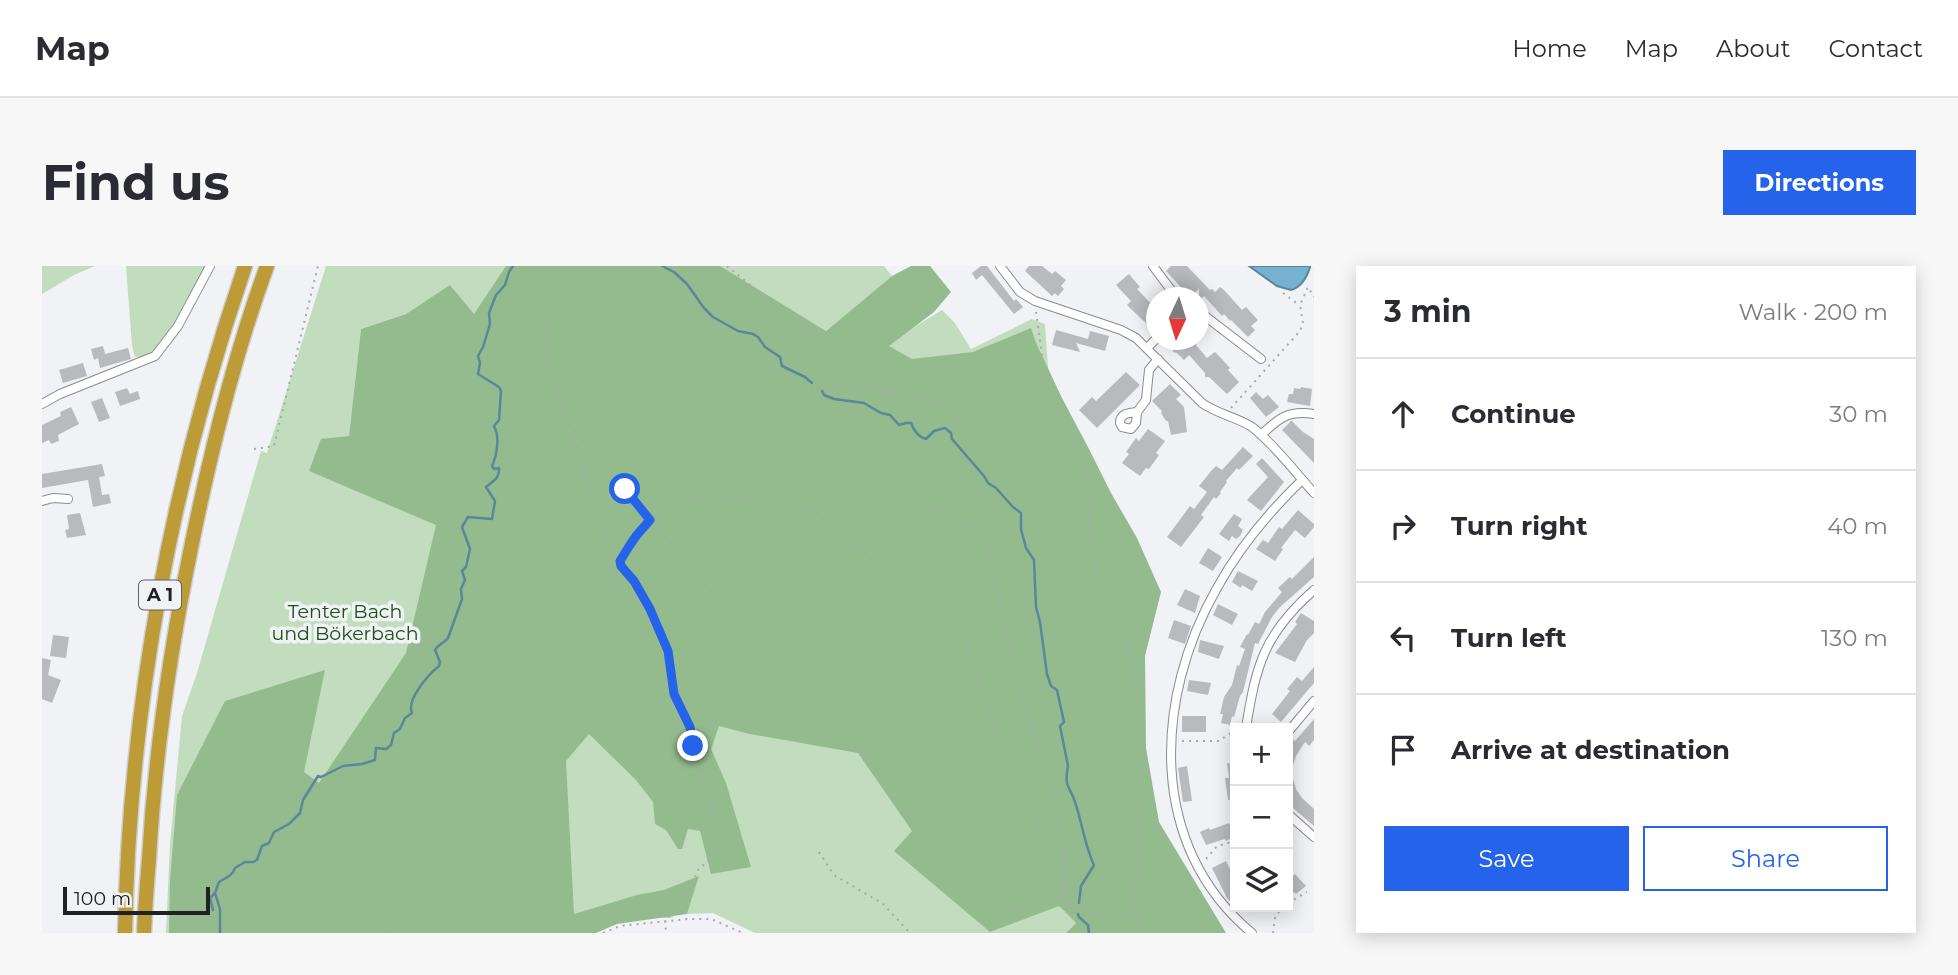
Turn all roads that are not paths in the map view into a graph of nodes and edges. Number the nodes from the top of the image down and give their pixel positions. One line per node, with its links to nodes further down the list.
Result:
1 (210, 266): 12 (street)
2 (245, 266): 26 (highway, A 1)
3 (267, 266): 27 (highway, A 1)
4 (1000, 266): 8 (street)
5 (1153, 266): 6 (street)
6 (1169, 287)
7 (1209, 319): 11 (street)
8 (1146, 346)
9 (1150, 350): 10 (street)
10 (1158, 359): 13 (street); 15 (street)
11 (1261, 359)
12 (42, 404)
13 (1137, 412)
14 (1314, 414): 15 (street)
15 (1261, 435): 16 (street)
16 (1302, 480): 17 (street); 28 (street)
17 (1314, 493)
18 (68, 499): 19 (street)
19 (42, 501)
20 (1314, 590): 22 (street)
21 (1313, 704): 23 (street)
22 (1247, 723)
23 (1293, 726)
24 (1293, 818): 25 (street)
25 (1314, 837)
26 (125, 933)
27 (144, 933)
28 (1252, 933)

